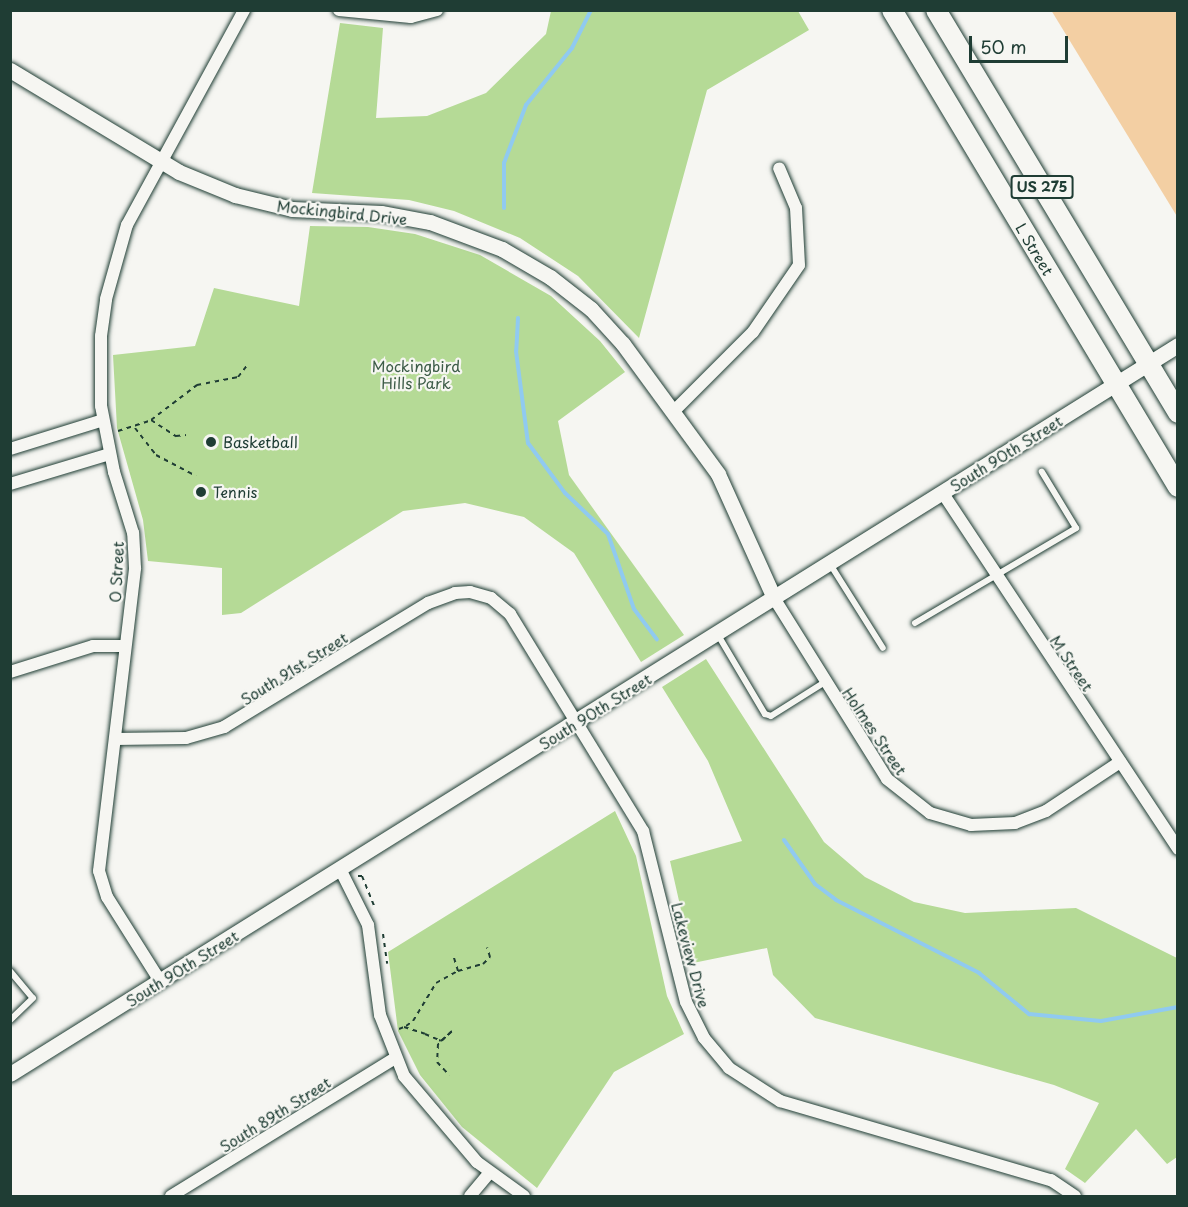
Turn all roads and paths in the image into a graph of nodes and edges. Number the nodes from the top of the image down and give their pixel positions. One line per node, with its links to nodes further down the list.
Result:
1 (244, 10): 7 (street, O Street)
2 (339, 10): 3 (street)
3 (437, 10)
4 (892, 10): 12 (main road, L Street / US 275)
5 (936, 10): 11 (main road, US 275)
6 (10, 70): 7 (street, Mockingbird Drive)
7 (161, 160): 13 (street, Mockingbird Drive); 15 (street, O Street)
8 (779, 168): 13 (street)
9 (1178, 345): 11 (street, South 90th Street)
10 (248, 364): 16 (path)
11 (1148, 364): 12 (street, South 90th Street); 14 (main road, US 275)
12 (1116, 385): 25 (main road, L Street / US 275); 26 (street, South 90th Street)
13 (673, 412): 30 (street, Mockingbird Drive)
14 (1178, 414)
15 (103, 420): 20 (street); 21 (street, O Street)
16 (151, 420): 17 (path); 19 (path)
17 (135, 428): 18 (path); 23 (path)
18 (116, 431)
19 (186, 435)
20 (10, 449)
21 (110, 454): 24 (street); 33 (street, O Street)
22 (1042, 472): 28 (lane)
23 (196, 476)
24 (10, 484)
25 (1178, 488)
26 (942, 492): 27 (street, South 90th Street); 28 (street, M Street)
27 (830, 564): 30 (street, South 90th Street); 34 (lane)
28 (995, 575): 31 (lane); 39 (street, M Street)
29 (479, 594): 37 (street, Lakeview Drive); 38 (street, South 91st Street)
30 (774, 598): 32 (street, South 90th Street); 36 (street, Holmes Street)
31 (915, 623)
32 (717, 634): 36 (lane); 37 (street, South 90th Street)
33 (125, 646): 35 (street); 38 (street, O Street)
34 (883, 648)
35 (10, 672)
36 (825, 682): 39 (street, Holmes Street)
37 (577, 722): 41 (street, South 90th Street); 57 (street, Lakeview Drive)
38 (115, 739): 46 (street, O Street)
39 (1120, 762): 40 (street, M Street)
40 (1178, 849)
41 (340, 869): 46 (street, South 90th Street); 50 (street)
42 (487, 947): 45 (path)
43 (453, 955): 45 (path)
44 (10, 971): 47 (lane)
45 (458, 971): 48 (path)
46 (160, 981): 51 (street, South 90th Street)
47 (10, 1020)
48 (404, 1027): 49 (path); 52 (path)
49 (396, 1030)
50 (395, 1058): 53 (street); 54 (street, South 89th Street)
51 (10, 1074)
52 (449, 1075)
53 (490, 1172): 55 (street); 56 (street)
54 (171, 1197)
55 (471, 1197)
56 (524, 1197)
57 (1075, 1197)

